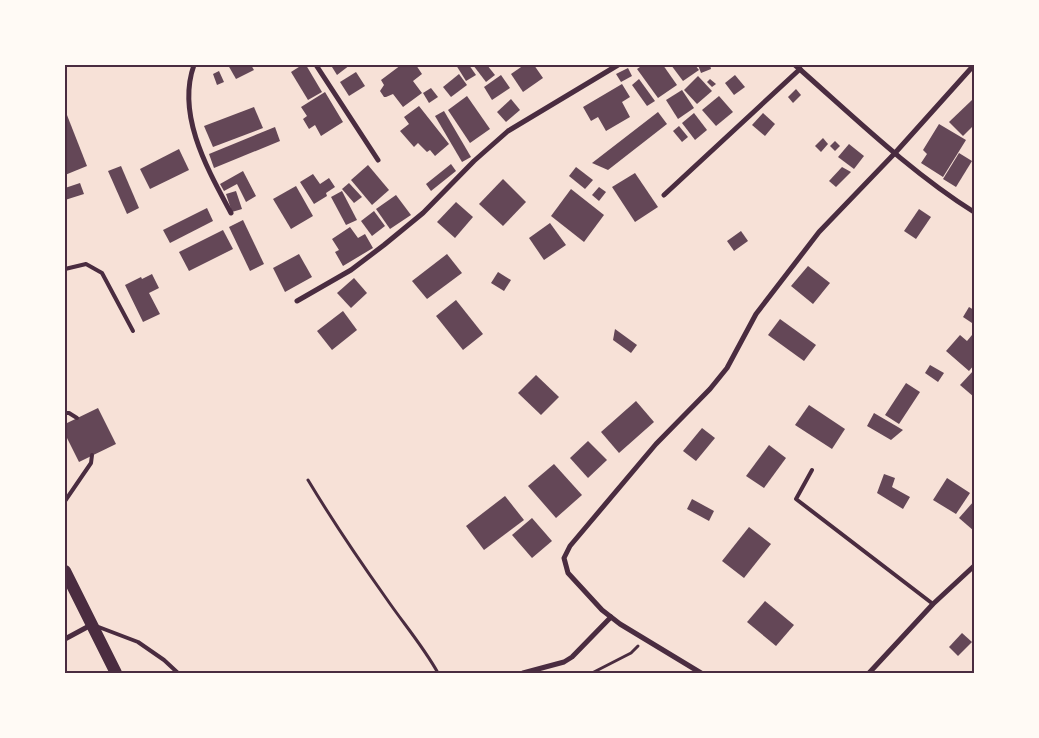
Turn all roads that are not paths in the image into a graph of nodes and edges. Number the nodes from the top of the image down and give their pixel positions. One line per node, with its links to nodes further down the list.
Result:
1 (194, 65): 10 (street)
2 (316, 65): 7 (street)
3 (618, 65): 12 (street)
4 (974, 65): 6 (street)
5 (797, 67): 6 (street); 8 (street)
6 (895, 153): 9 (street); 22 (street)
7 (378, 160)
8 (664, 195)
9 (974, 212)
10 (231, 213)
11 (65, 269): 13 (lane)
12 (297, 302)
13 (133, 331)
14 (65, 413): 15 (lane)
15 (77, 418)
16 (92, 455): 18 (lane)
17 (812, 470): 21 (lane)
18 (65, 501)
19 (974, 566): 21 (street)
20 (65, 571): 23 (main road)
21 (933, 604): 29 (street)
22 (610, 617): 27 (street); 28 (street)
23 (92, 625): 24 (street); 25 (main road); 26 (lane)
24 (65, 639)
25 (116, 673)
26 (178, 673)
27 (522, 673)
28 (701, 673)
29 (869, 673)

